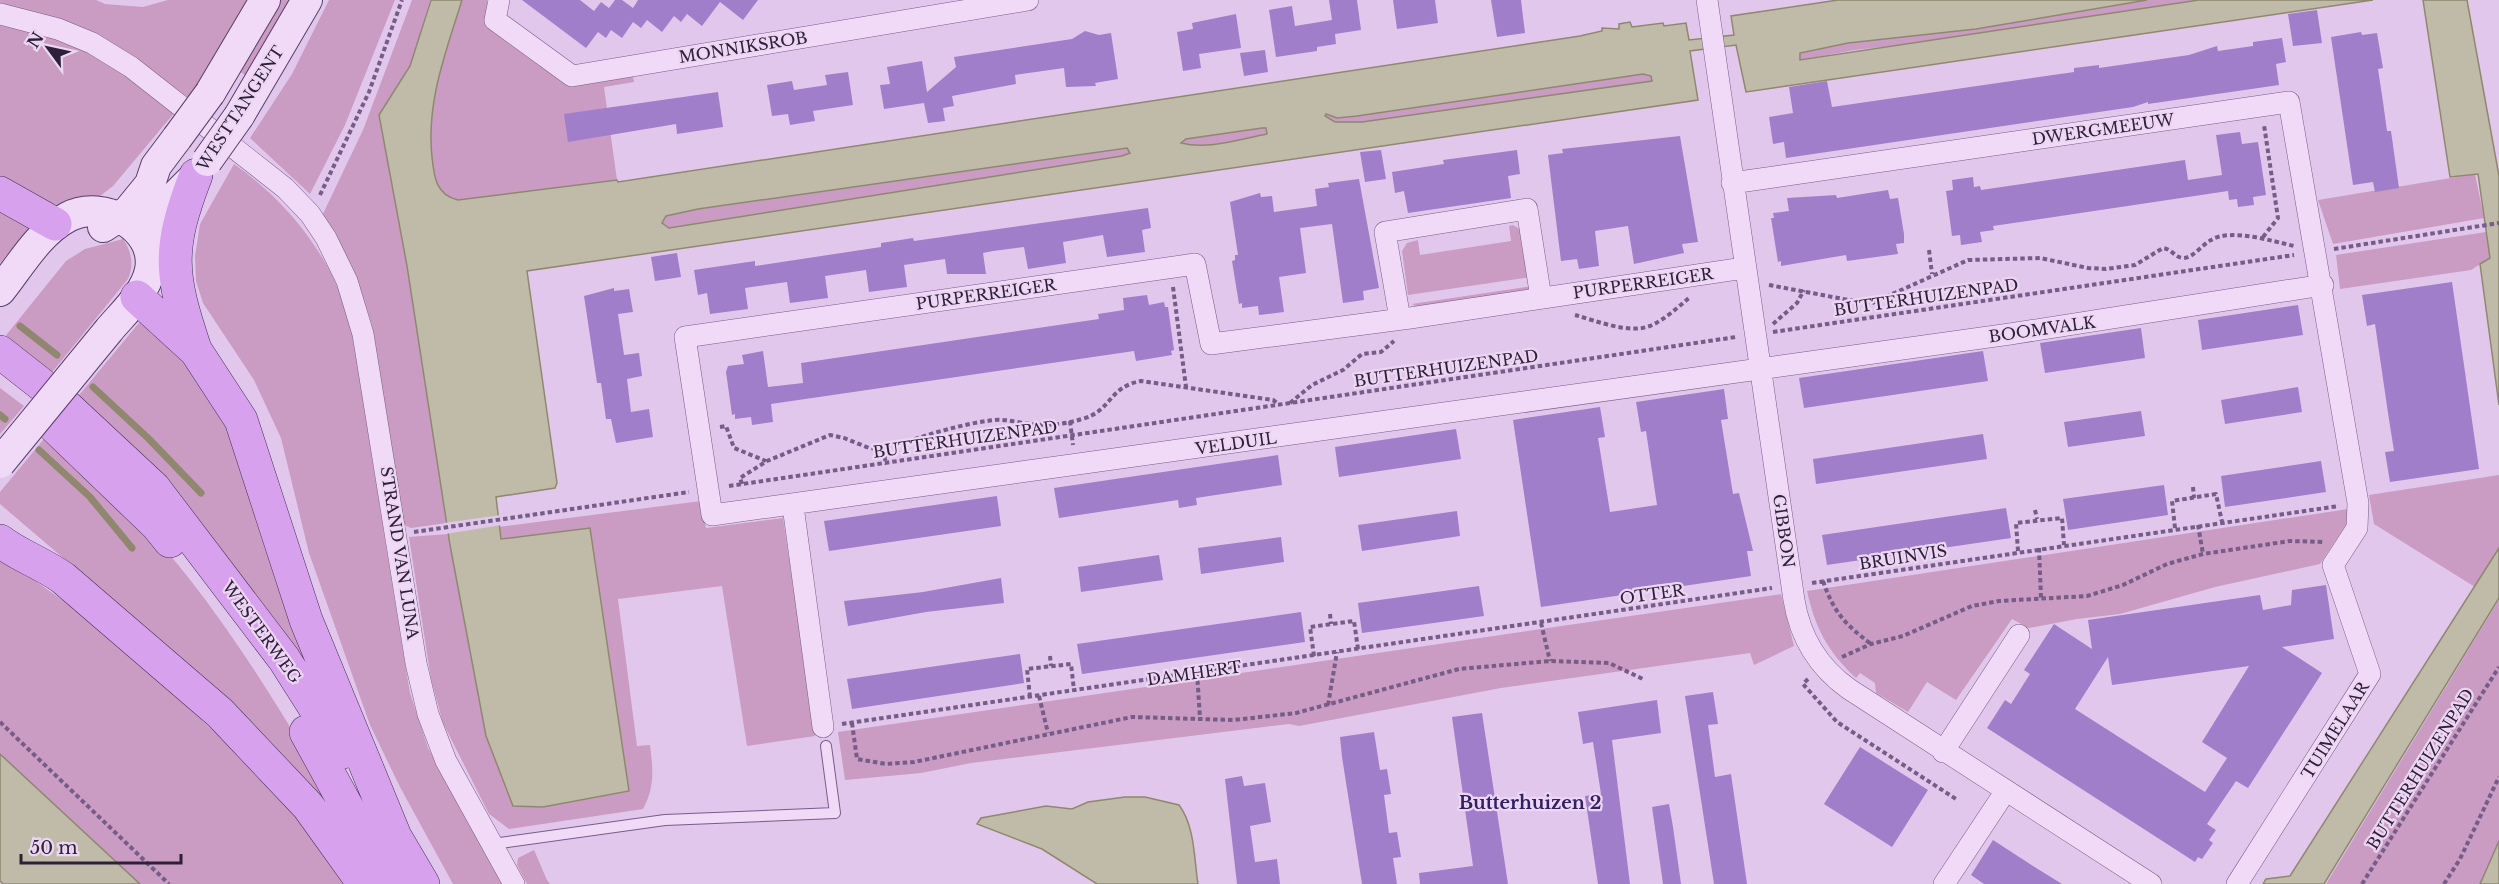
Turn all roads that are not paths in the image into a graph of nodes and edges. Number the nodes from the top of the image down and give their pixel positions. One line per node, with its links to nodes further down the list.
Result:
1 (266, 0): 10 (main road, WESTTANGENT, bridge)
2 (307, 0): 7 (main road, WESTTANGENT, bridge)
3 (499, 0): 4 (street, MONNIKSROB)
4 (1028, 0)
5 (1708, 9): 8 (street, GIBBON)
6 (0, 14): 36 (street, STRAND VAN LUNA)
7 (201, 168): 12 (main road, WESTTANGENT); 21 (main road)
8 (1732, 183): 14 (street, GIBBON); 15 (street, DWERGMEEUW)
9 (0, 193): 11 (main road)
10 (113, 215): 11 (main road); 12 (main road); 13 (main road)
11 (55, 224): 13 (main road)
12 (144, 238): 17 (main road)
13 (31, 266): 16 (main road); 19 (main road)
14 (1745, 277): 18 (street, PURPERREIGER); 23 (street, GIBBON)
15 (2323, 285): 23 (street, BOOMVALK); 43 (street, TUIMELAAR)
16 (0, 291)
17 (138, 297): 21 (main road); 25 (main road, bridge)
18 (1541, 298): 20 (street, PURPERREIGER); 20 (street)
19 (0, 316)
20 (1399, 329): 27 (street, PURPERREIGER)
21 (196, 351): 35 (main road)
22 (0, 352): 24 (main road)
23 (1760, 368): 26 (street, VELDUIL); 33 (street, GIBBON)
24 (0, 380)
25 (0, 463)
26 (793, 506): 27 (street, VELDUIL); 32 (street)
27 (712, 515)
28 (0, 522): 30 (main road)
29 (0, 541): 30 (main road)
30 (40, 562): 37 (main road)
31 (2019, 635): 33 (street)
32 (825, 737): 36 (lane)
33 (1943, 752): 34 (street, GIBBON)
34 (2006, 792): 41 (street); 42 (street, GIBBON)
35 (394, 834): 38 (main road, WESTERWEG); 39 (main road, WESTERWEG)
36 (493, 844): 40 (street, STRAND VAN LUNA)
37 (364, 884)
38 (389, 884)
39 (423, 884)
40 (514, 884)
41 (1944, 884)
42 (2151, 884)
43 (2237, 884)

